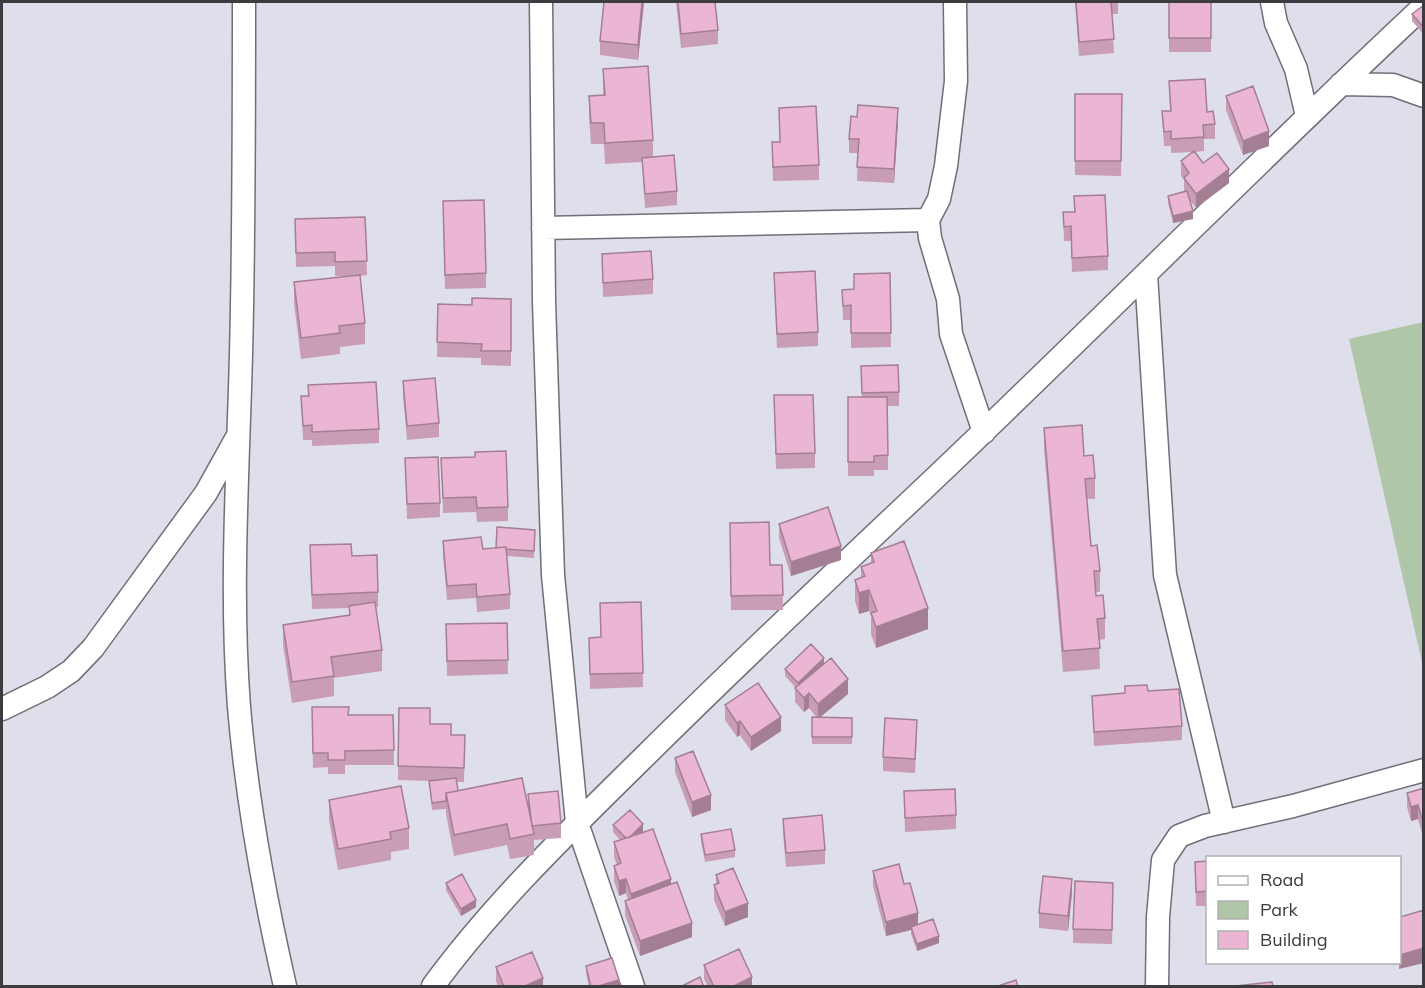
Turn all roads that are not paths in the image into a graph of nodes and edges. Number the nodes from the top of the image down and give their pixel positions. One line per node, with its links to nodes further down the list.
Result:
1 (244, 2): 13 (street)
2 (541, 2): 10 (street)
3 (955, 2): 9 (street)
4 (1272, 2): 8 (street)
5 (1424, 6): 6 (street)
6 (1341, 84): 7 (street); 8 (street)
7 (1424, 96)
8 (1308, 116): 11 (street)
9 (928, 220): 10 (street); 12 (street)
10 (543, 228): 17 (street)
11 (1146, 274): 12 (street); 16 (street)
12 (984, 432): 17 (street)
13 (239, 435): 14 (street); 18 (street)
14 (2, 709)
15 (1424, 770): 16 (street)
16 (1224, 822): 21 (street)
17 (577, 823): 19 (street); 20 (street)
18 (285, 987)
19 (433, 987)
20 (633, 987)
21 (1157, 987)

